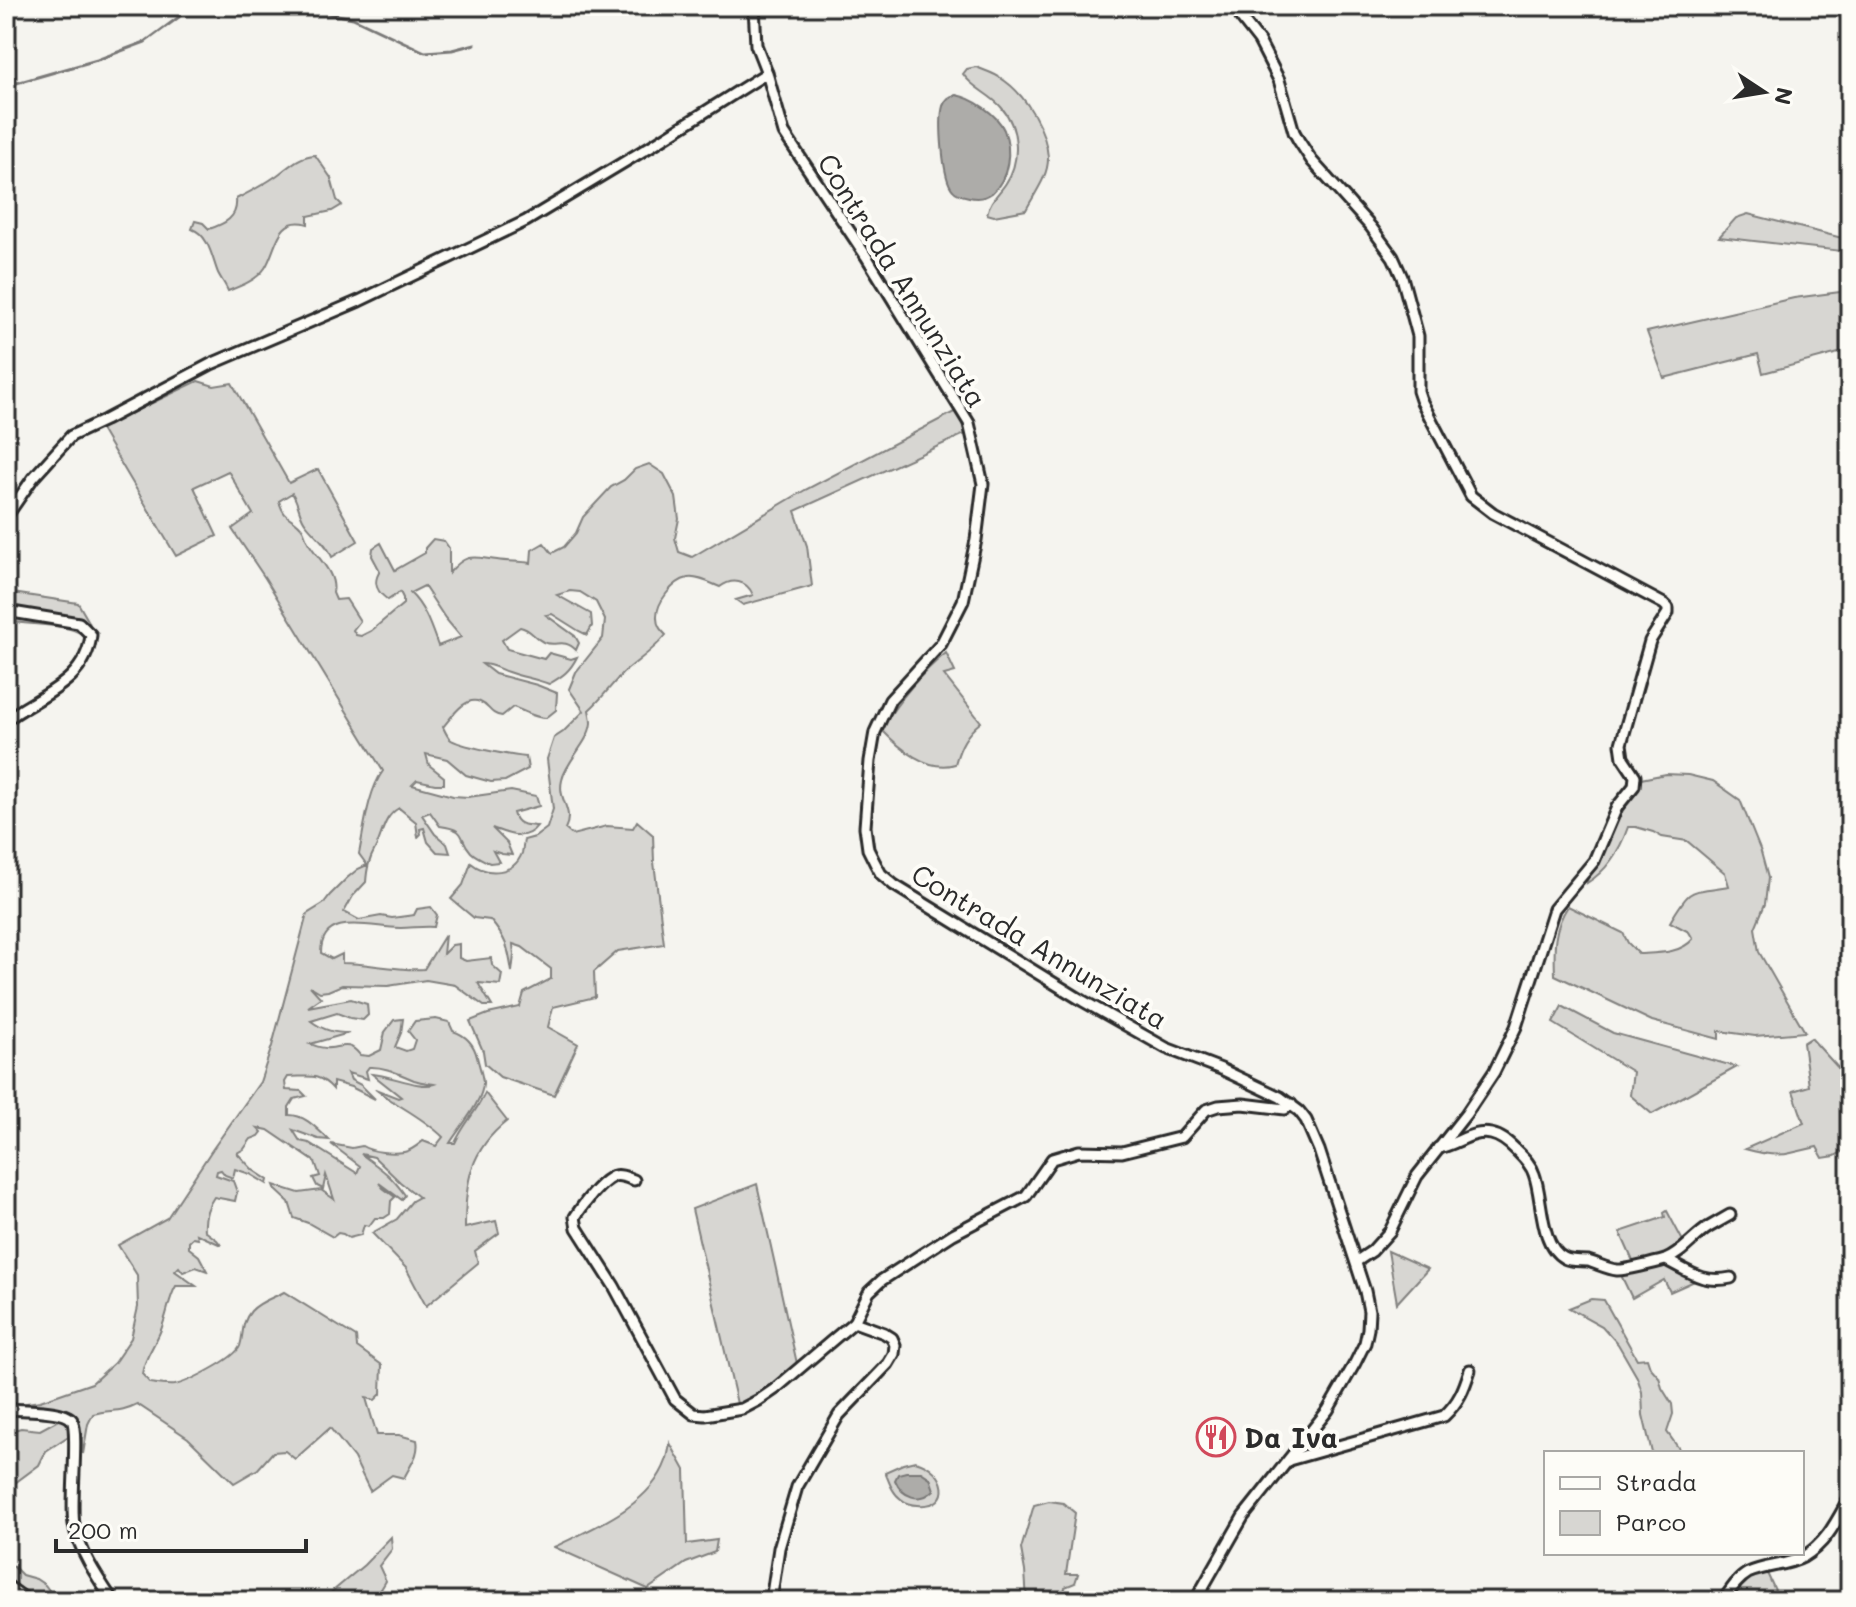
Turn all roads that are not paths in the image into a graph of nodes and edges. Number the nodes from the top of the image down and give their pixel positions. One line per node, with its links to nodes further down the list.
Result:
1 (754, 6): 3 (street, Contrada Annunziata)
2 (1237, 6): 8 (street)
3 (767, 73): 4 (street); 7 (street, Contrada Annunziata)
4 (6, 517)
5 (6, 611): 6 (street)
6 (6, 720)
7 (1295, 1108): 12 (street); 14 (street)
8 (1438, 1148): 11 (street); 12 (street)
9 (634, 1180): 14 (street)
10 (1730, 1215): 11 (street)
11 (1666, 1260): 13 (street)
12 (1357, 1261): 17 (street)
13 (1731, 1278)
14 (854, 1322): 22 (street)
15 (1470, 1370): 17 (street)
16 (6, 1409): 21 (street)
17 (1289, 1460): 23 (street)
18 (1850, 1497): 24 (street)
19 (6, 1588): 20 (highway)
20 (24, 1601)
21 (113, 1601)
22 (771, 1601)
23 (1195, 1601)
24 (1723, 1601)

